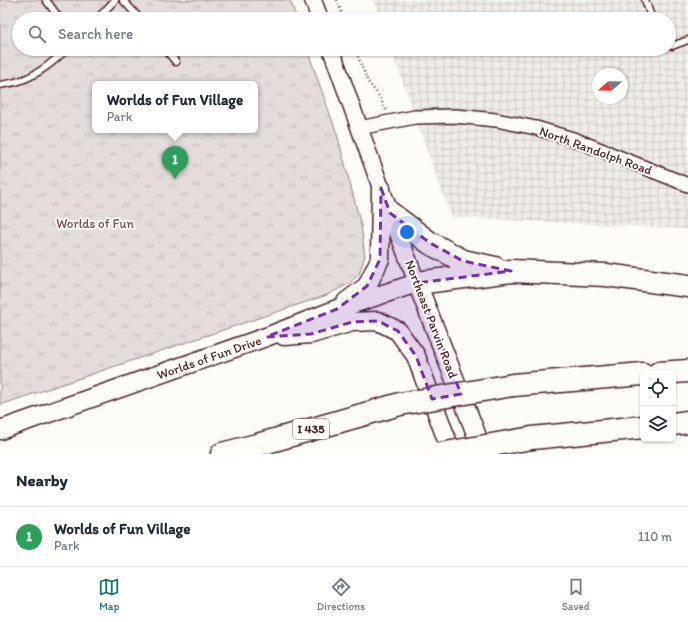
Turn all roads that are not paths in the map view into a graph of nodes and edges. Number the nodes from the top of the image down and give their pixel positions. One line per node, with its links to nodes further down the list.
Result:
1 (46, 0): 6 (lane)
2 (115, 0): 7 (lane)
3 (123, 0): 8 (lane)
4 (313, 0): 9 (street)
5 (645, 0): 10 (lane)
6 (55, 12)
7 (104, 12)
8 (134, 12)
9 (317, 12)
10 (649, 12)
11 (688, 40): 12 (lane)
12 (676, 44)
13 (60, 56): 17 (lane)
14 (171, 56): 16 (lane)
15 (333, 56): 18 (street, Northeast Parvin Road)
16 (176, 62)
17 (0, 85)
18 (359, 128): 19 (street, North Randolph Road); 20 (street, Northeast Parvin Road)
19 (688, 184)
20 (381, 188): 21 (street, Northeast Parvin Road); 25 (main road)
21 (390, 212): 22 (highway); 23 (street, Northeast Parvin Road)
22 (511, 271): 23 (highway); 24 (highway)
23 (417, 283): 25 (main road, Worlds of Fun Drive); 37 (main road, Northeast Parvin Road)
24 (688, 286)
25 (336, 309): 26 (main road, Worlds of Fun Drive)
26 (266, 337): 33 (main road, Worlds of Fun Drive); 36 (main road)
27 (688, 370): 28 (highway)
28 (676, 371)
29 (640, 374): 34 (highway, I 435, bridge)
30 (688, 422): 31 (highway)
31 (676, 424)
32 (640, 427): 35 (highway, bridge)
33 (0, 430)
34 (222, 454)
35 (440, 454)
36 (452, 454)
37 (484, 454)

